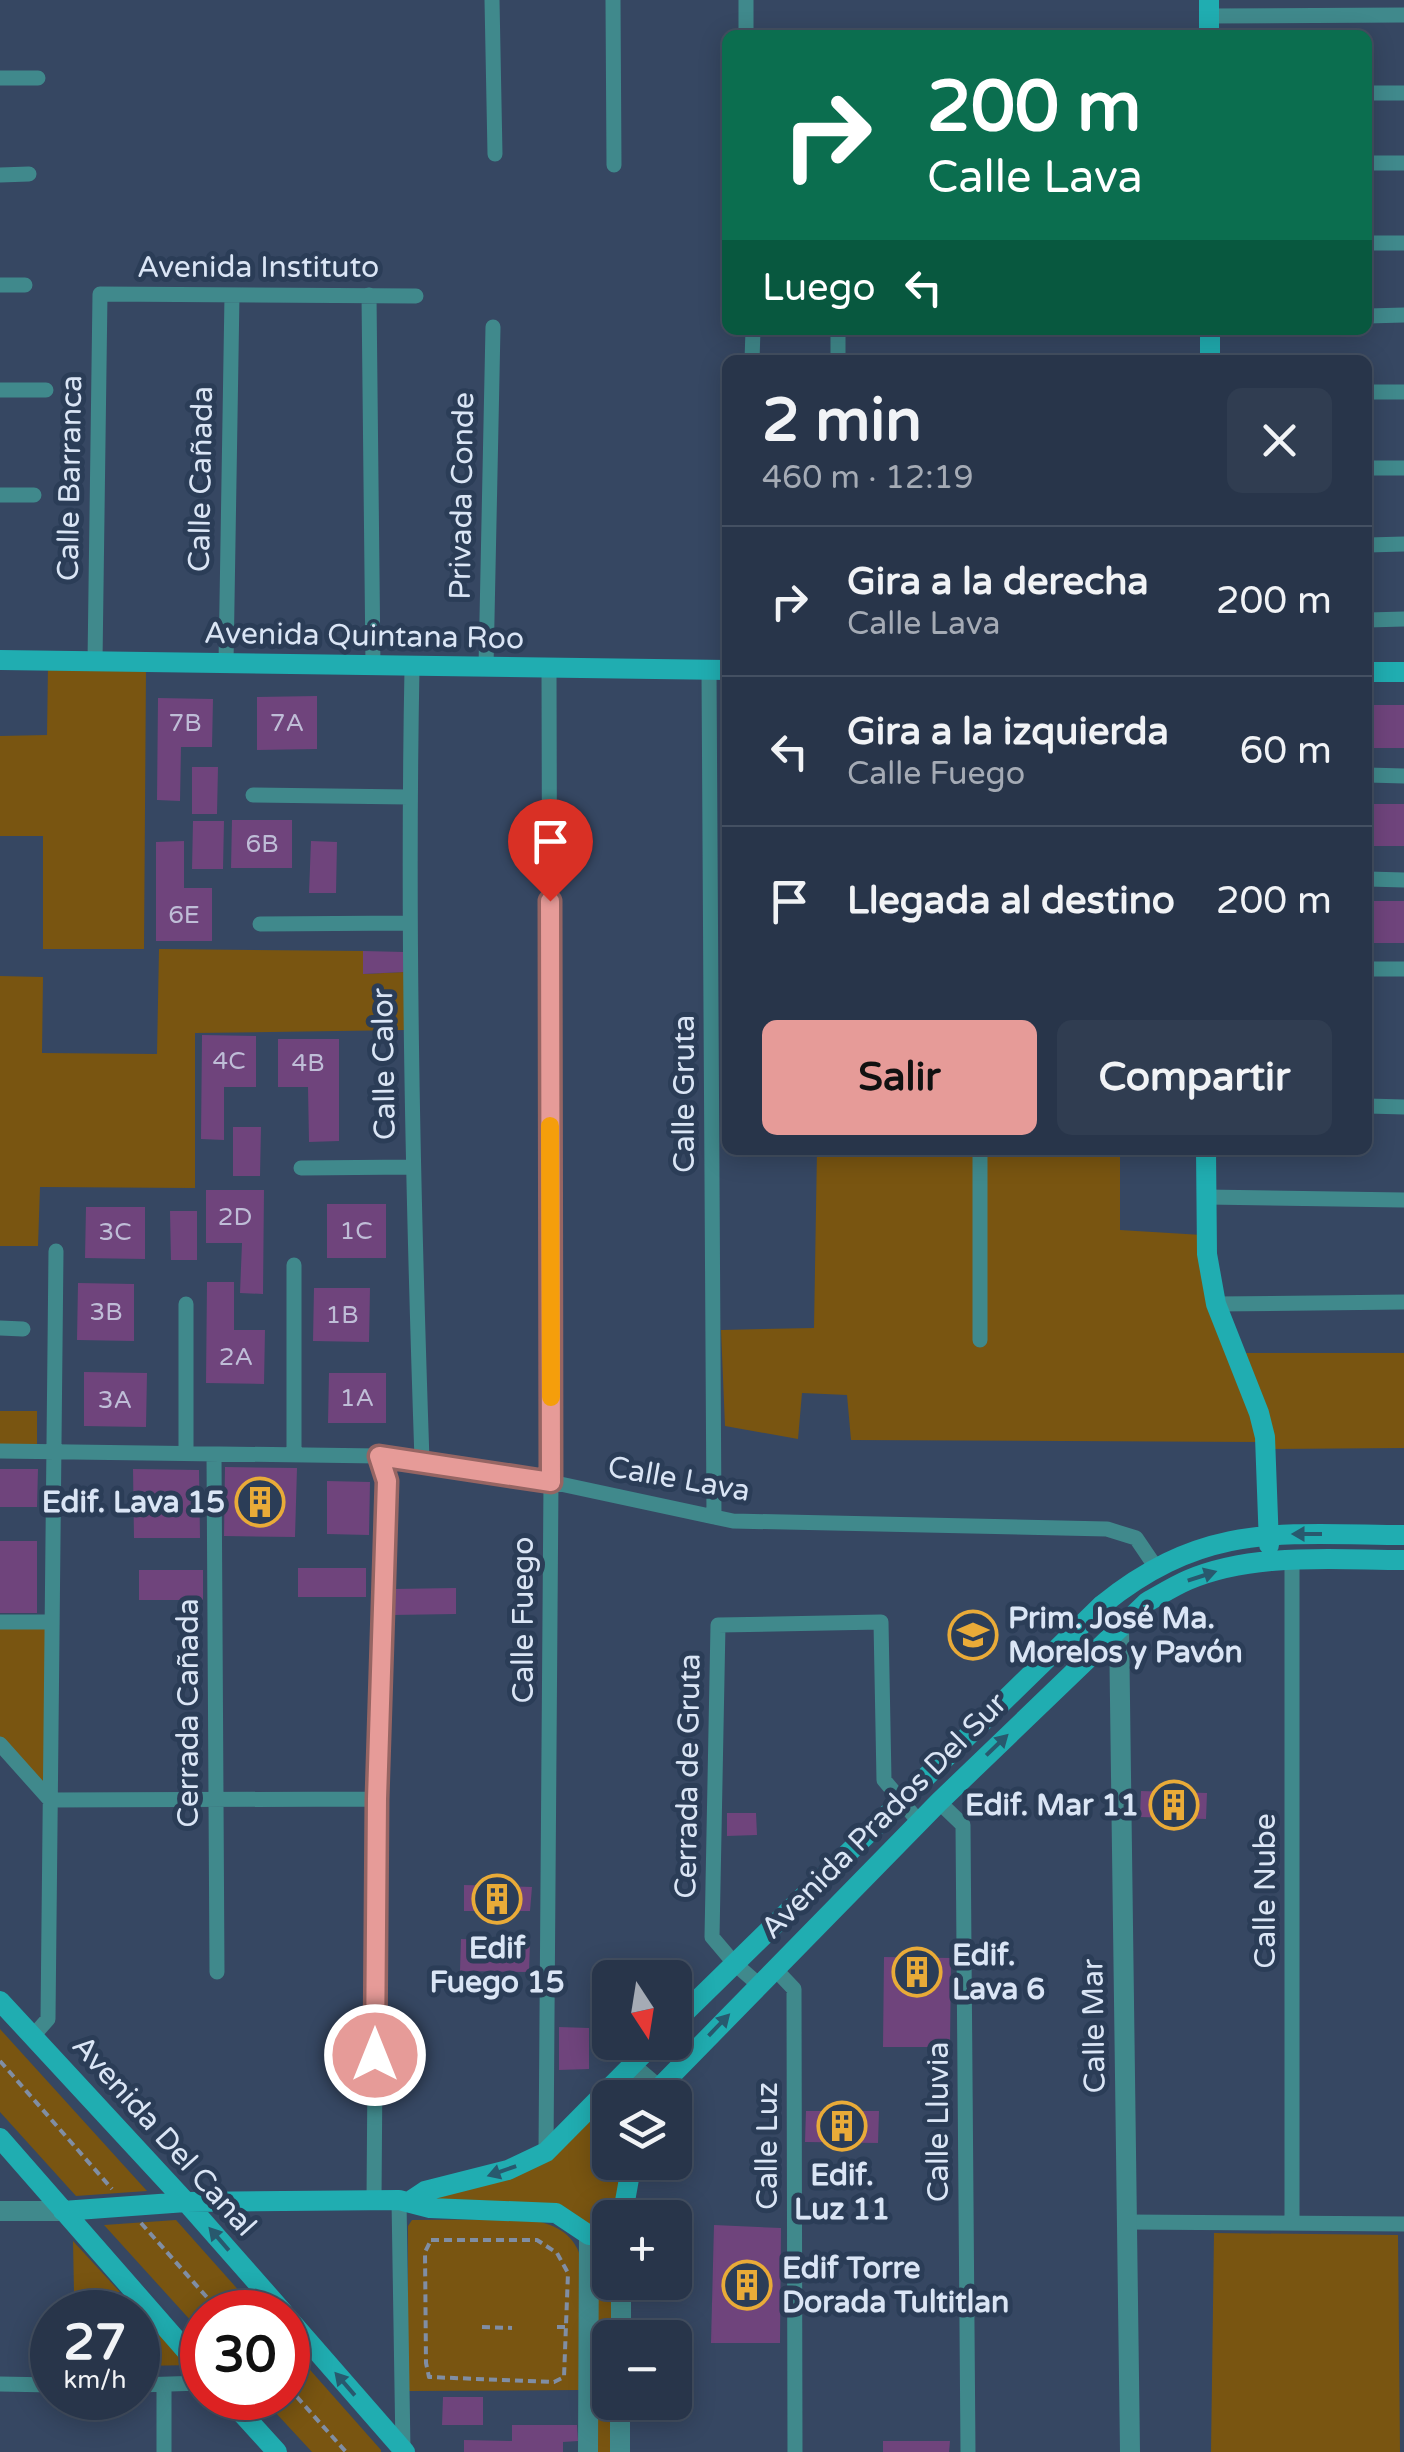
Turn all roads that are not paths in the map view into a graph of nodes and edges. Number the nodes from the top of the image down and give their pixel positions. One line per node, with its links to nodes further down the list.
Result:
1 (492, 0): 11 (street)
2 (613, 0): 14 (street)
3 (746, 0): 6 (street)
4 (1404, 15): 5 (street)
5 (1209, 17)
6 (746, 30)
7 (0, 78): 8 (street)
8 (38, 78)
9 (1372, 93): 10 (street)
10 (1404, 93)
11 (495, 154)
12 (1372, 163): 13 (street)
13 (1404, 163)
14 (614, 165)
15 (29, 174): 16 (street)
16 (0, 175)
17 (1372, 243): 18 (street)
18 (1404, 243)
19 (0, 285): 20 (street)
20 (24, 285)
21 (100, 294): 22 (street, Avenida Instituto); 41 (street, Calle Barranca)
22 (232, 295): 23 (street, Avenida Instituto); 42 (street, Calle Cañada)
23 (368, 296): 24 (street, Avenida Instituto); 43 (street)
24 (416, 296)
25 (1404, 315): 26 (street)
26 (1372, 316)
27 (493, 327): 45 (street, Privada Conde)
28 (0, 390): 29 (street)
29 (46, 390)
30 (1372, 392): 31 (street)
31 (1404, 392)
32 (1372, 468): 33 (street)
33 (1404, 468)
34 (0, 495): 35 (street)
35 (34, 495)
36 (1372, 544): 37 (street)
37 (1404, 544)
38 (1372, 620): 39 (street)
39 (1404, 620)
40 (0, 660): 41 (main road, Avenida Quintana Roo)
41 (94, 662): 42 (main road, Avenida Quintana Roo)
42 (226, 664): 43 (main road, Avenida Quintana Roo)
43 (373, 666): 44 (main road, Avenida Quintana Roo)
44 (412, 668): 45 (main road, Avenida Quintana Roo); 53 (street, Calle Calor)
45 (486, 668): 46 (main road, Avenida Quintana Roo)
46 (549, 668): 47 (main road, Avenida Quintana Roo); 83 (street, Calle Fuego)
47 (718, 670): 84 (street, Calle Gruta)
48 (1372, 672): 49 (main road)
49 (1404, 672)
50 (1372, 776): 51 (street)
51 (1404, 776)
52 (253, 795): 53 (street)
53 (409, 796): 56 (street, Calle Calor)
54 (1372, 878): 55 (street)
55 (1404, 880)
56 (410, 923): 57 (street); 64 (street, Calle Calor)
57 (260, 924)
58 (1372, 969): 59 (street)
59 (1404, 969)
60 (1372, 1106): 61 (street)
61 (1404, 1107)
62 (980, 1155): 75 (street)
63 (1206, 1155): 66 (main road)
64 (412, 1167): 65 (street); 82 (street, Calle Calor)
65 (300, 1168)
66 (1206, 1197): 67 (street); 72 (main road)
67 (1404, 1200)
68 (56, 1251): 77 (street)
69 (294, 1265): 80 (street)
70 (1404, 1302): 72 (street)
71 (186, 1304): 78 (street)
72 (1216, 1304): 85 (main road)
73 (0, 1328): 74 (street)
74 (23, 1328)
75 (980, 1340)
76 (0, 1452): 77 (street, Calle Lava)
77 (52, 1452): 78 (street, Calle Lava); 93 (street)
78 (186, 1454): 79 (street, Calle Lava)
79 (214, 1454): 80 (street, Calle Lava); 98 (street, Cerrada Cañada)
80 (294, 1455): 81 (street, Calle Lava)
81 (379, 1456): 82 (street, Calle Lava); 96 (street)
82 (422, 1460): 83 (street, Calle Lava)
83 (551, 1482): 84 (street, Calle Lava); 114 (street, Calle Fuego)
84 (714, 1518): 90 (street, Calle Lava)
85 (1268, 1534): 86 (main road, Avenida Prados Del Sur, one-way to 85); 89 (main road); 90 (main road, Avenida Prados Del Sur)
86 (1404, 1534)
87 (1404, 1560): 88 (main road, Avenida Prados Del Sur)
88 (1292, 1561): 89 (main road, Avenida Prados Del Sur); 121 (street, Calle Nube)
89 (1270, 1562): 94 (main road, Avenida Prados Del Sur, one-way to 89)
90 (1155, 1566): 91 (main road, Avenida Prados Del Sur)
91 (1102, 1605): 94 (street); 99 (main road, Avenida Prados Del Sur)
92 (0, 1622): 93 (street)
93 (51, 1622): 97 (street)
94 (1120, 1625): 100 (main road, Avenida Prados Del Sur, one-way to 94); 120 (street, Calle Mar)
95 (0, 1744): 97 (street)
96 (377, 1799): 98 (street); 116 (street)
97 (50, 1800): 98 (street); 108 (street)
98 (216, 1800): 104 (street, Cerrada Cañada)
99 (900, 1802): 101 (street, Cerrada de Gruta); 102 (main road, Avenida Prados Del Sur); 102 (street, Cerrada de Gruta)
100 (939, 1802): 101 (main road, Avenida Prados Del Sur); 141 (street, Calle Lluvia)
101 (919, 1822): 103 (main road, Avenida Prados Del Sur)
102 (734, 1963): 105 (street, Cerrada de Gruta); 107 (main road, Avenida Prados Del Sur)
103 (774, 1968): 105 (main road, Avenida Prados Del Sur); 140 (street, Calle Luz)
104 (217, 1972)
105 (758, 1984): 112 (main road, Avenida Prados Del Sur, one-way to 105)
106 (0, 2001): 108 (main road, Avenida Del Canal)
107 (692, 2005)
108 (32, 2036): 117 (main road, Avenida Del Canal)
109 (637, 2060): 110 (main road)
110 (631, 2066): 111 (street); 114 (main road)
111 (644, 2080)
112 (668, 2080)
113 (0, 2138): 119 (main road)
114 (546, 2152): 115 (main road, one-way to 115)
115 (405, 2200): 116 (main road); 124 (main road); 135 (street)
116 (374, 2201): 117 (main road)
117 (186, 2202): 119 (main road); 125 (main road, Avenida Del Canal, one-way to 117)
118 (0, 2210): 119 (street)
119 (63, 2211): 126 (main road)
120 (1127, 2222): 121 (street); 142 (street, Calle Mar)
121 (1292, 2222): 122 (street)
122 (1404, 2224)
123 (592, 2233): 124 (main road)
124 (589, 2234): 138 (street)
125 (263, 2290)
126 (180, 2344)
127 (310, 2344): 135 (main road, Avenida Del Canal, one-way to 127)
128 (0, 2384): 129 (street)
129 (30, 2385)
130 (160, 2385): 131 (street)
131 (164, 2385): 132 (street); 136 (street)
132 (180, 2385)
133 (248, 2420): 137 (main road)
134 (620, 2420): 139 (street)
135 (404, 2451)
136 (164, 2452)
137 (277, 2452)
138 (588, 2452)
139 (620, 2452)
140 (795, 2452)
141 (968, 2452)
142 (1130, 2452)

